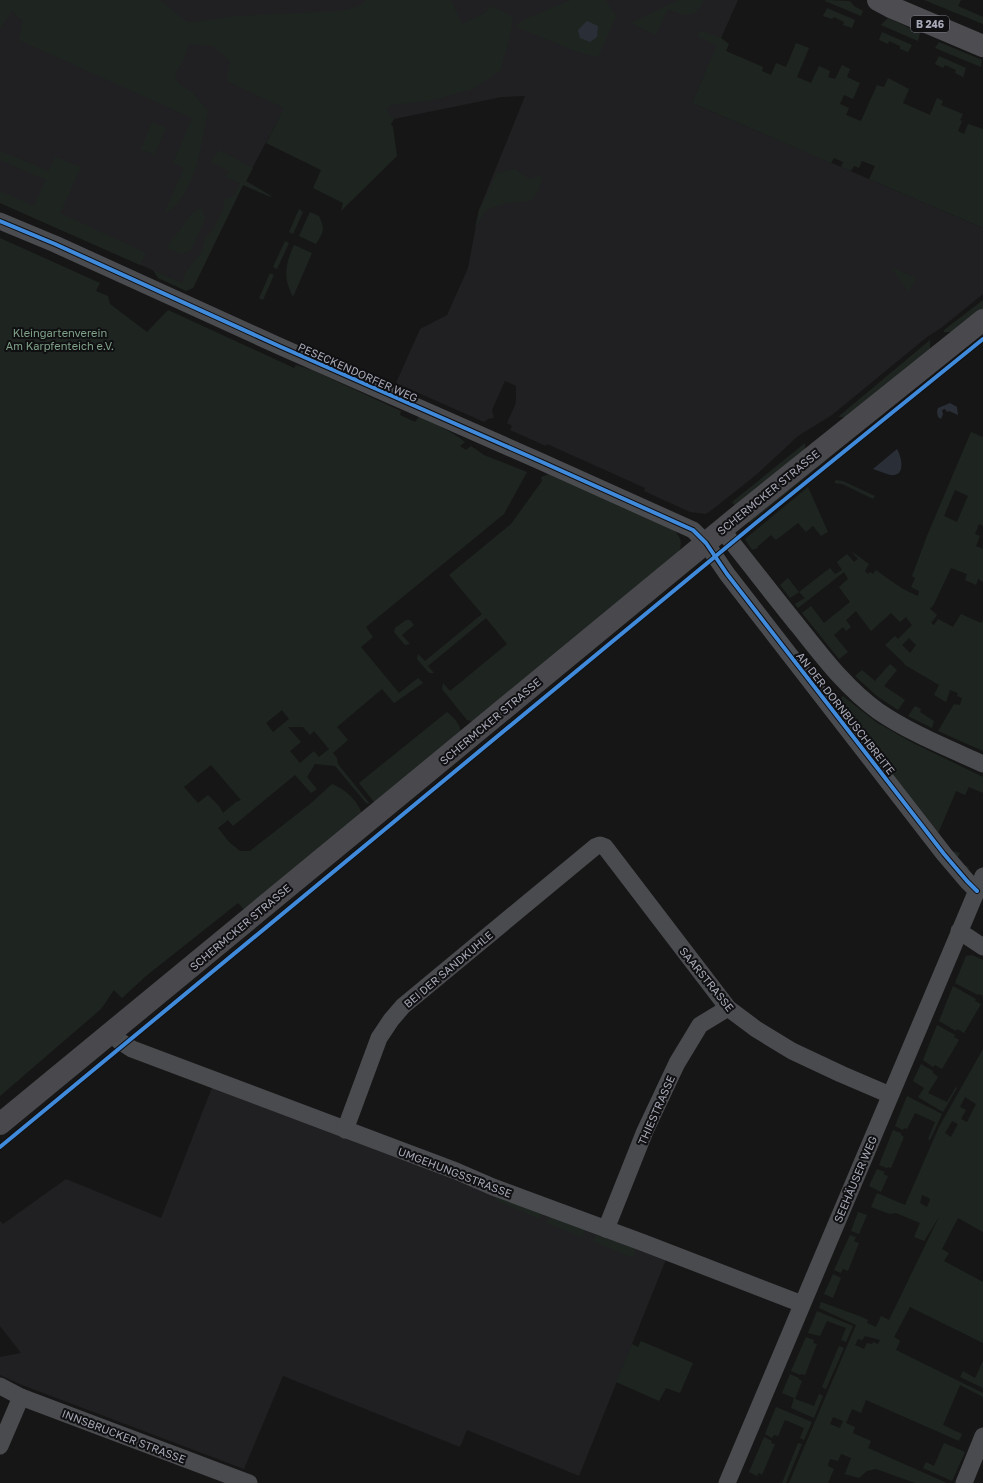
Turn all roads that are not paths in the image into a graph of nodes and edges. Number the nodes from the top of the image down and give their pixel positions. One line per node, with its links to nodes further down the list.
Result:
1 (878, 0): 2 (main road, B 246)
2 (983, 46)
3 (0, 221): 5 (street, PESECKENDORFER WEG)
4 (983, 320): 5 (main road, SCHERMCKER STRASSE)
5 (714, 536): 6 (street, AN DER DORNBUSCHBREITE); 8 (street, AN DER DORNBUSCHBREITE); 12 (main road, SCHERMCKER STRASSE)
6 (983, 764)
7 (600, 845): 11 (street, SAARSTRASSE); 15 (street, BEI DER SANDKUHLE)
8 (980, 883): 9 (street, SEEHÄUSER WEG)
9 (959, 931): 10 (street); 13 (street, SEEHÄUSER WEG)
10 (983, 947)
11 (728, 1008): 13 (street, SAARSTRASSE); 16 (street, THIESTRASSE)
12 (112, 1032): 14 (main road, SCHERMCKER STRASSE); 15 (street, UMGEHUNGSSTRASSE)
13 (890, 1095): 17 (street, SEEHÄUSER WEG)
14 (0, 1124)
15 (345, 1130): 16 (street, UMGEHUNGSSTRASSE)
16 (606, 1229): 17 (street, UMGEHUNGSSTRASSE)
17 (802, 1304): 23 (street, SEEHÄUSER WEG)
18 (0, 1386): 19 (street, INNSBRUCKER STRASSE)
19 (21, 1396): 21 (street); 22 (street, INNSBRUCKER STRASSE)
20 (983, 1436): 24 (street)
21 (0, 1446)
22 (238, 1481)
23 (727, 1483)
24 (964, 1483)

